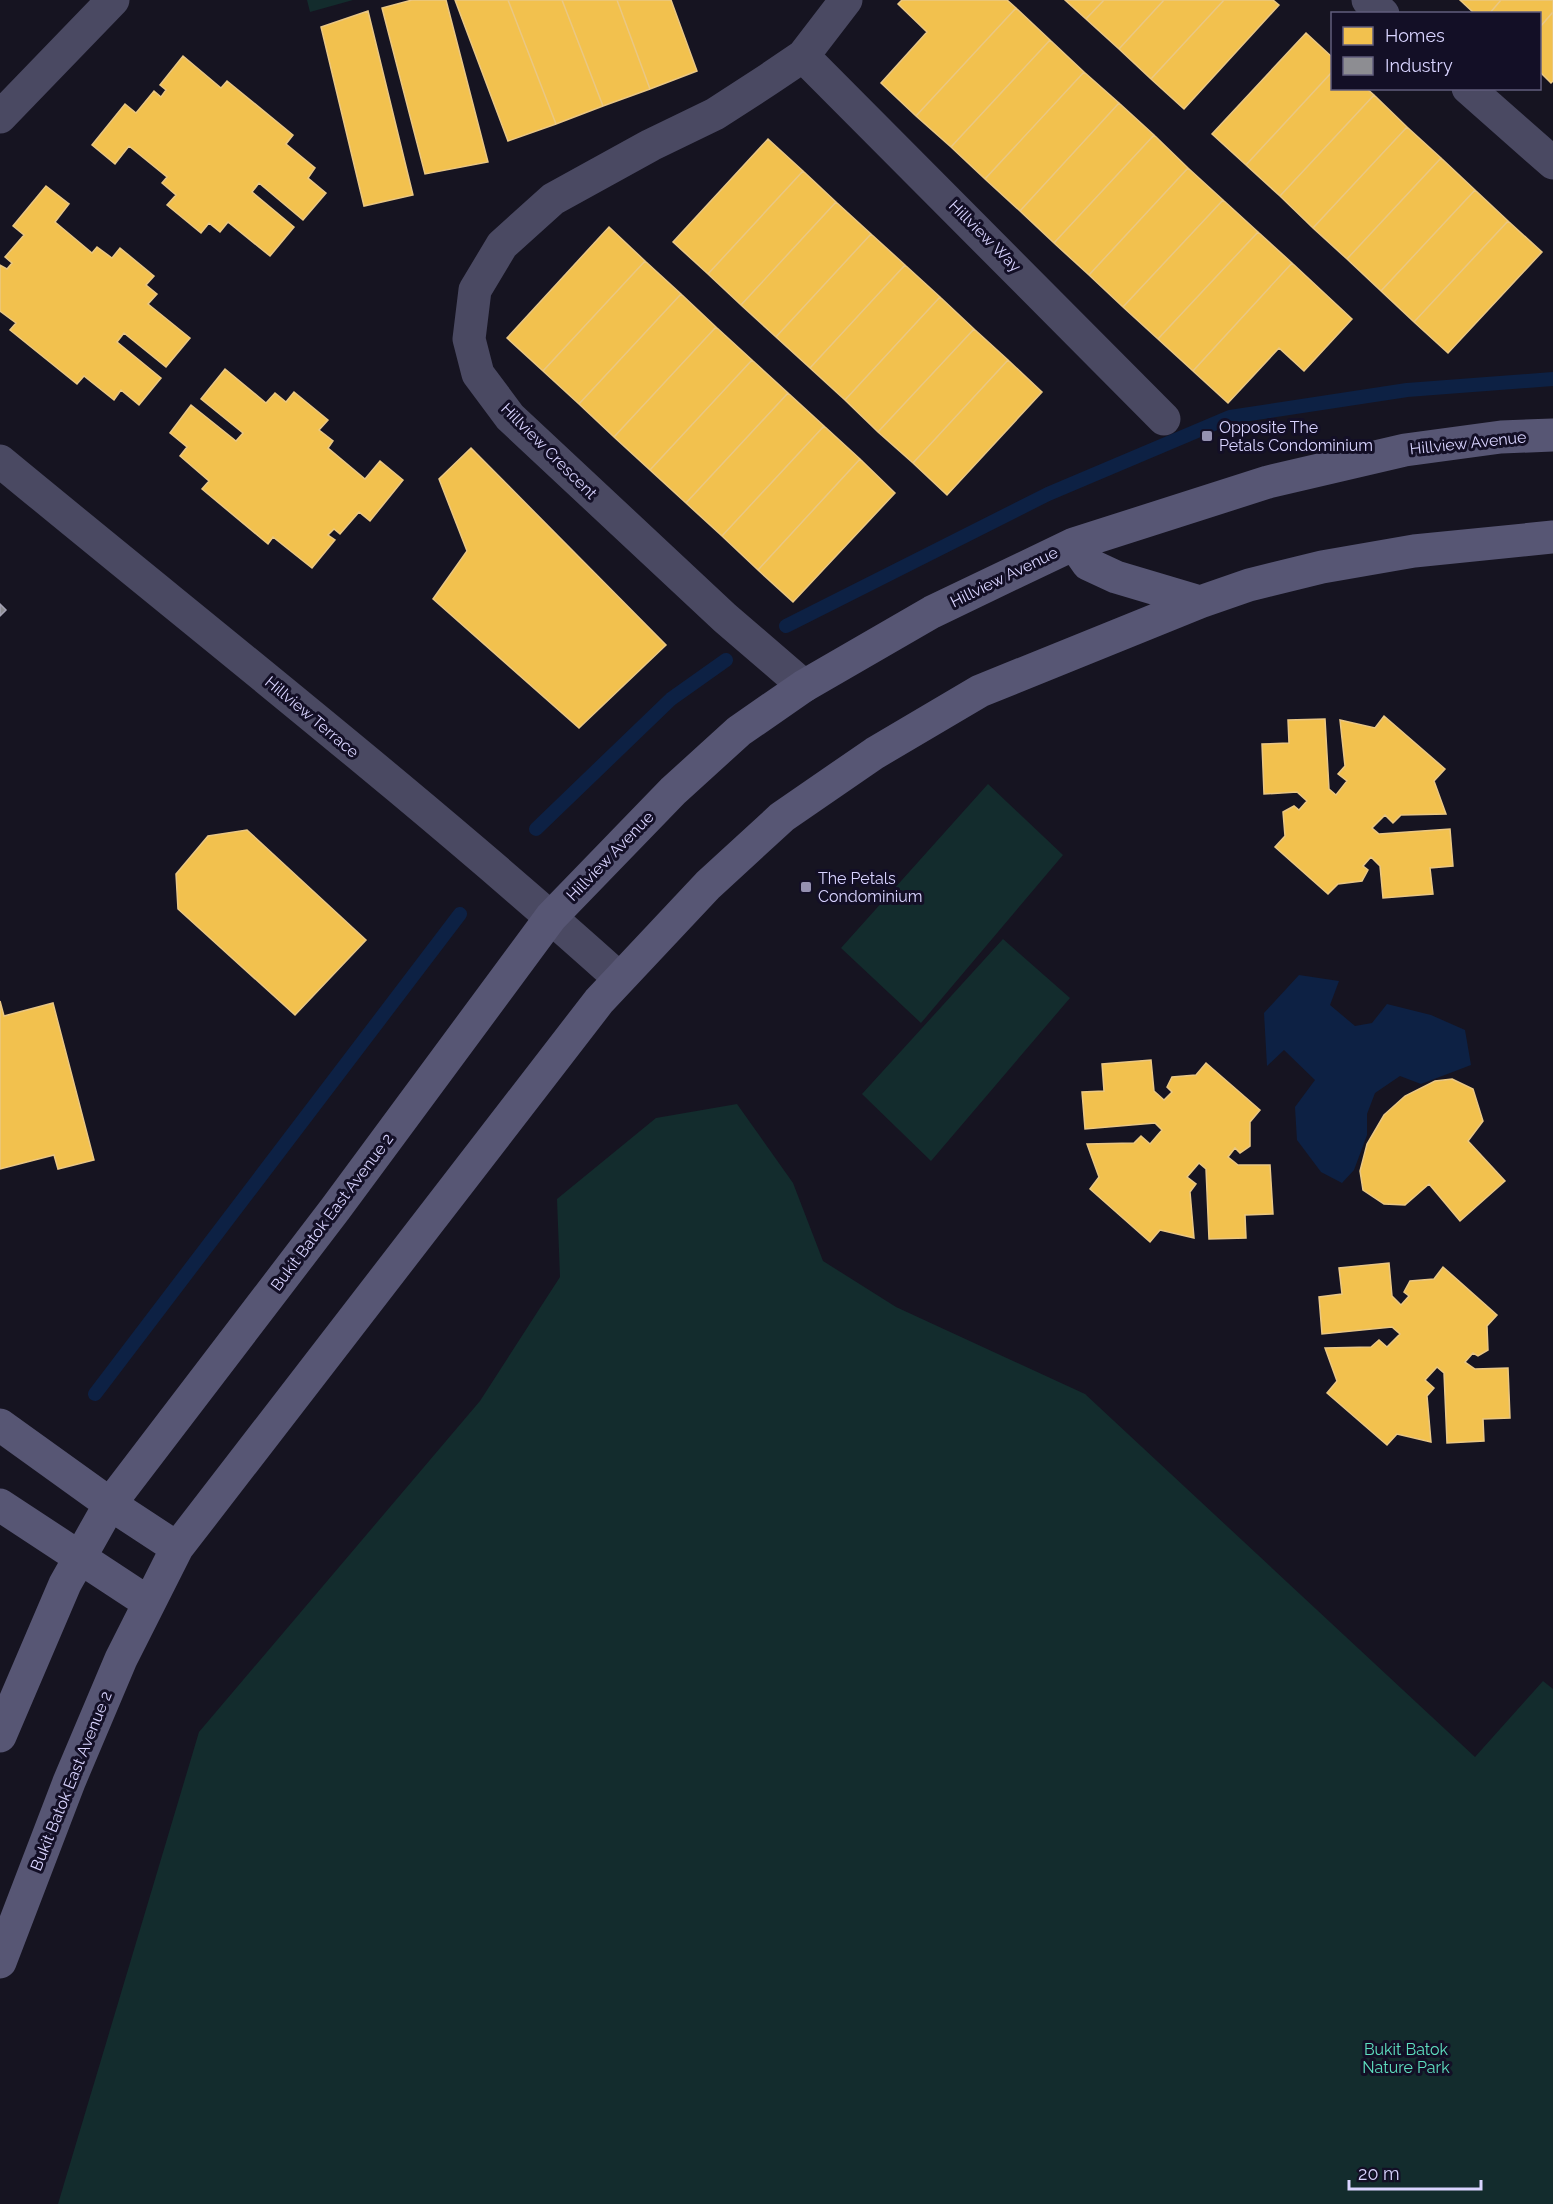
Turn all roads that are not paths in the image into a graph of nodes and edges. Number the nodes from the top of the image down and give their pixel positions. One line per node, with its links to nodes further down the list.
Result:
1 (113, 0): 7 (street)
2 (846, 0): 5 (street, Hillview Crescent)
3 (1368, 0): 4 (street)
4 (1381, 12)
5 (803, 56): 9 (street, Hillview Way); 15 (street, Hillview Crescent)
6 (1470, 90): 8 (street)
7 (0, 117)
8 (1553, 163)
9 (1164, 418)
10 (1553, 435): 13 (street, Hillview Avenue)
11 (0, 461): 16 (street, Hillview Terrace)
12 (1553, 537): 14 (street)
13 (1074, 544): 14 (street); 15 (street, Hillview Avenue)
14 (1200, 602): 17 (street)
15 (804, 686): 16 (street, Hillview Avenue)
16 (551, 917): 17 (street, Hillview Terrace); 19 (street, Bukit Batok East Avenue 2)
17 (619, 978): 21 (street, Bukit Batok East Avenue 2)
18 (0, 1425): 19 (street)
19 (110, 1504): 21 (street); 22 (street, Bukit Batok East Avenue 2)
20 (0, 1505): 22 (street)
21 (177, 1548): 23 (street, Bukit Batok East Avenue 2)
22 (79, 1558): 23 (street); 24 (street, Bukit Batok East Avenue 2)
23 (149, 1603): 25 (street, Bukit Batok East Avenue 2)
24 (0, 1736)
25 (0, 1962)

